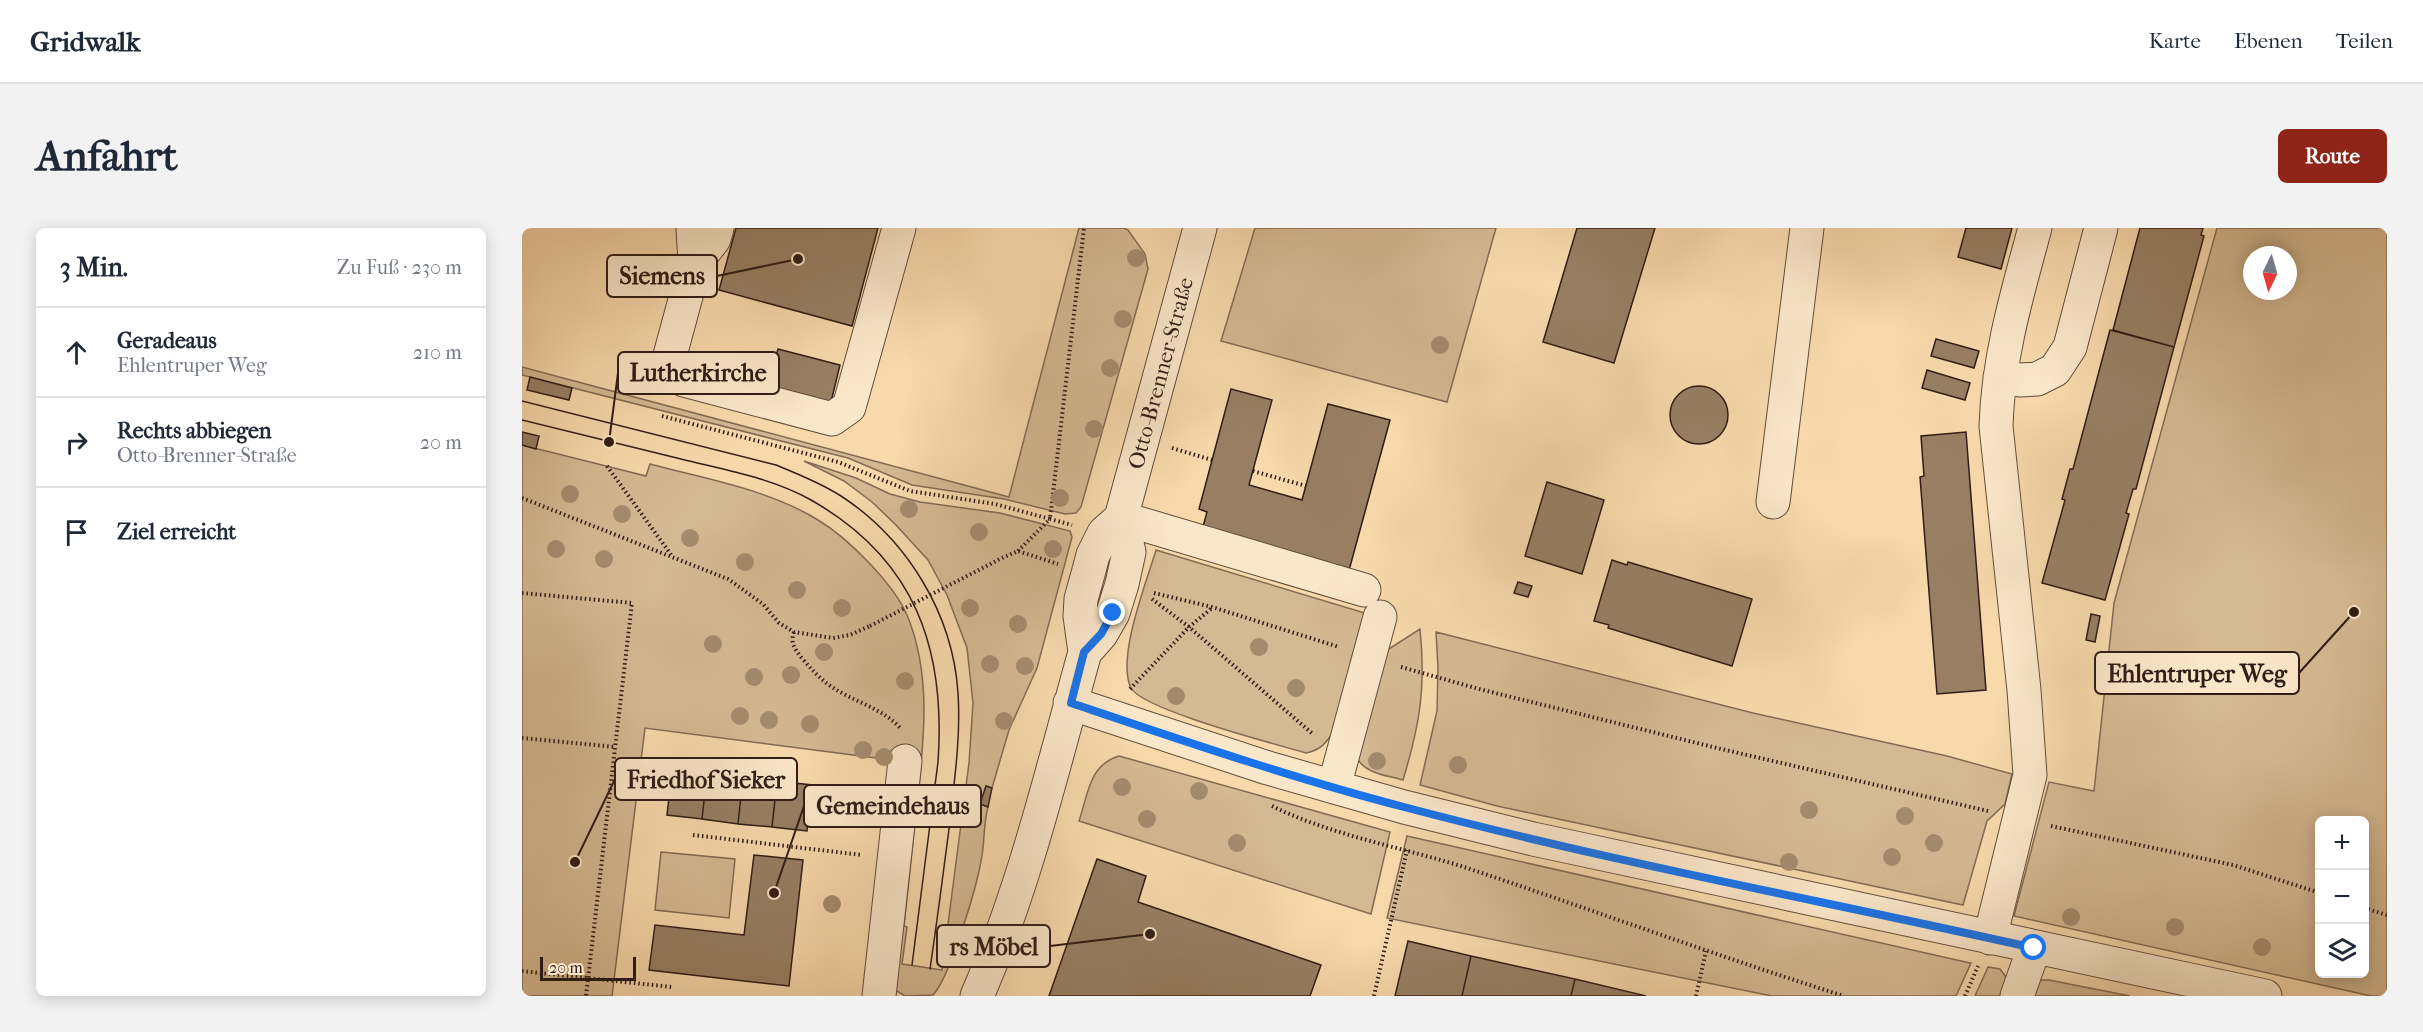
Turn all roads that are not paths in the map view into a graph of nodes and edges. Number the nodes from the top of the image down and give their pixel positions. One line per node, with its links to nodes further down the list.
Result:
1 (693, 228): 8 (street)
2 (717, 228): 8 (street)
3 (899, 228): 8 (street)
4 (1200, 228): 11 (street, Otto-Brenner-Straße)
5 (1808, 228): 10 (street)
6 (2035, 228): 9 (street)
7 (2101, 228): 9 (street)
8 (695, 264)
9 (2000, 376): 15 (street)
10 (1773, 502)
11 (1112, 525): 12 (street, Otto-Brenner-Straße); 14 (street)
12 (1071, 703): 14 (street); 18 (street, Otto-Brenner-Straße)
13 (905, 761): 17 (street)
14 (1335, 787): 15 (street)
15 (1990, 938): 16 (street)
16 (2034, 948): 19 (street); 20 (street)
17 (879, 996)
18 (977, 996)
19 (2017, 996)
20 (2265, 996)

